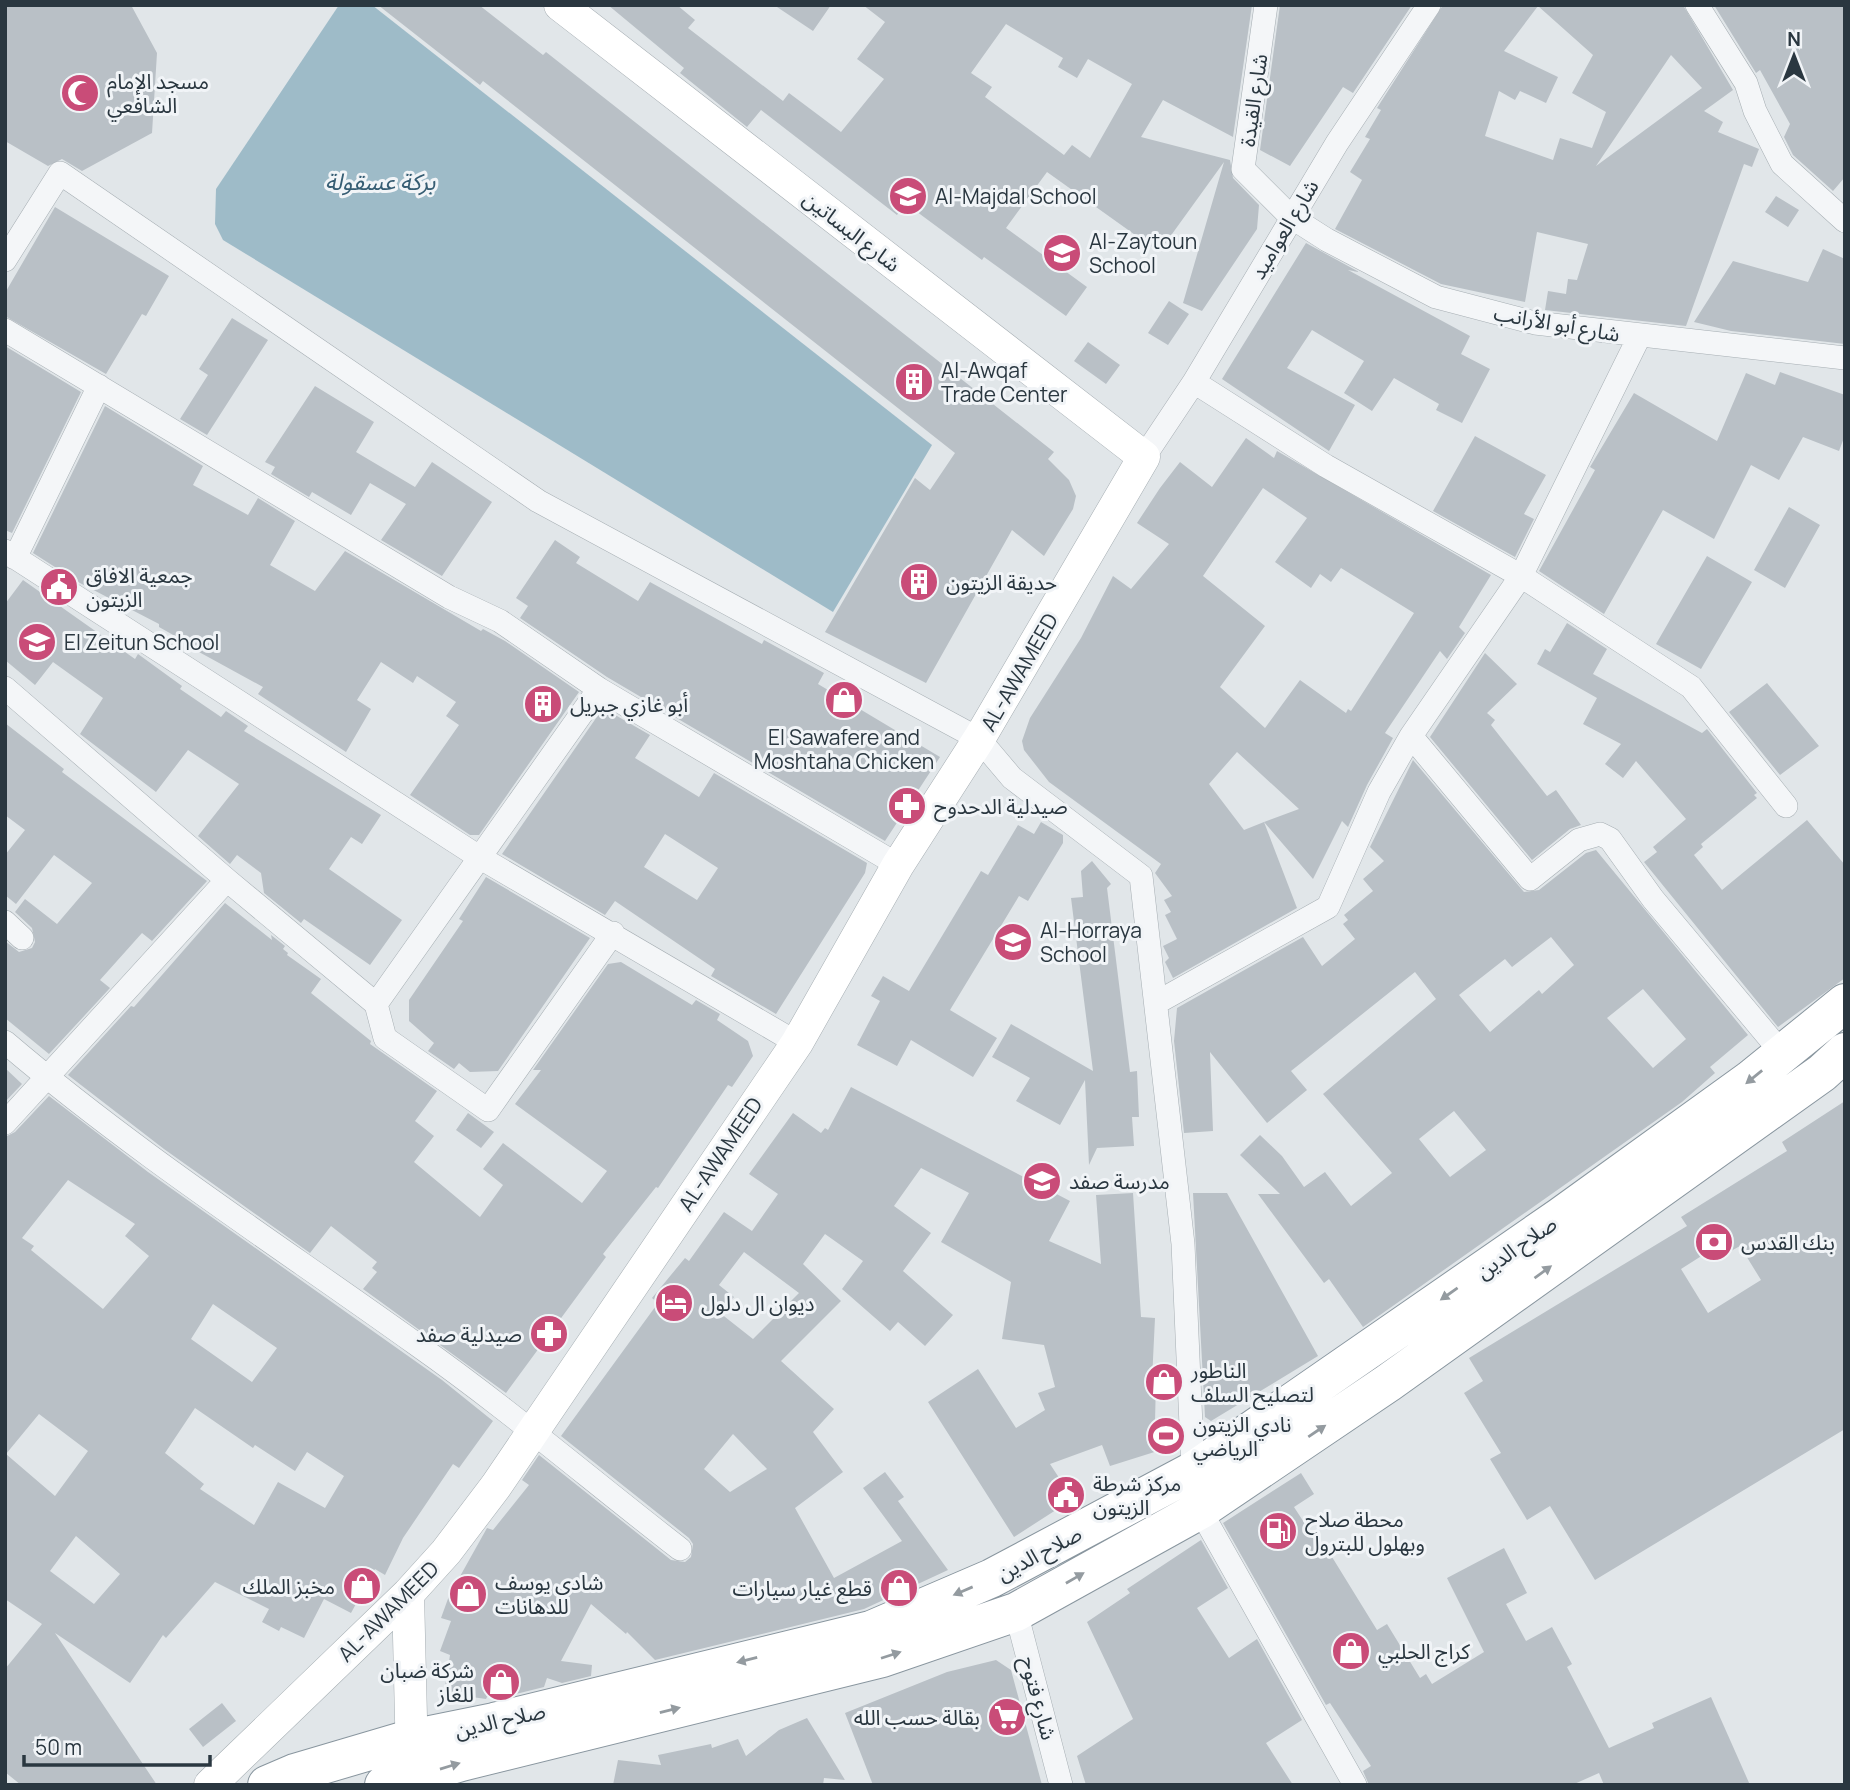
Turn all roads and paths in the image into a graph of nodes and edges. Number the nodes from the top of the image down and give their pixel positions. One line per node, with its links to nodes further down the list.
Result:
1 (560, 5): 13 (main road, شارع البساتين)
2 (1266, 5): 5 (street, شارع القيدة)
3 (1429, 5): 5 (street, شارع العواميد)
4 (1697, 5): 6 (street)
5 (1291, 217): 9 (street, شارع أبو الأرانب); 11 (street, شارع العواميد)
6 (1845, 221)
7 (5, 260): 19 (street)
8 (5, 330): 12 (street)
9 (1639, 337): 10 (street, شارع أبو الأرانب); 15 (street)
10 (1845, 358)
11 (1194, 382): 13 (street, شارع العواميد); 15 (street)
12 (99, 386): 14 (street); 17 (street)
13 (1144, 457): 19 (main road, AL-AWAMEED)
14 (10, 554): 21 (street)
15 (1521, 576): 18 (street); 20 (street)
16 (5, 688): 23 (street)
17 (599, 689): 21 (street); 22 (street)
18 (1410, 736): 27 (street); 33 (street)
19 (979, 739): 22 (main road, AL-AWAMEED); 27 (street)
20 (1786, 806)
21 (479, 857): 25 (street); 29 (street)
22 (898, 865): 31 (main road, AL-AWAMEED)
23 (227, 880): 29 (street); 34 (street)
24 (5, 922): 26 (street)
25 (613, 933): 29 (street); 31 (street)
26 (22, 938)
27 (1156, 1003): 37 (street)
28 (1845, 1003): 33 (highway, صلاح الدين)
29 (376, 1004)
30 (5, 1042): 34 (street)
31 (797, 1042): 36 (main road, AL-AWAMEED)
32 (1845, 1052): 38 (highway, صلاح الدين, one-way to 32)
33 (1782, 1053): 37 (highway, صلاح الدين, one-way to 37)
34 (45, 1076): 35 (street); 36 (street)
35 (5, 1123)
36 (530, 1432): 39 (street); 40 (main road, AL-AWAMEED)
37 (1193, 1471): 38 (street); 42 (highway, صلاح الدين, one-way to 42)
38 (1200, 1510): 41 (highway, صلاح الدين, one-way to 38); 47 (street)
39 (680, 1549)
40 (408, 1594): 42 (main road); 44 (main road, AL-AWAMEED)
41 (1016, 1612): 43 (highway, صلاح الدين, one-way to 41); 46 (street, شارع فتوح)
42 (410, 1739): 43 (main road); 45 (highway, صلاح الدين)
43 (404, 1782)
44 (210, 1785)
45 (267, 1785)
46 (1061, 1785)
47 (1355, 1785)

